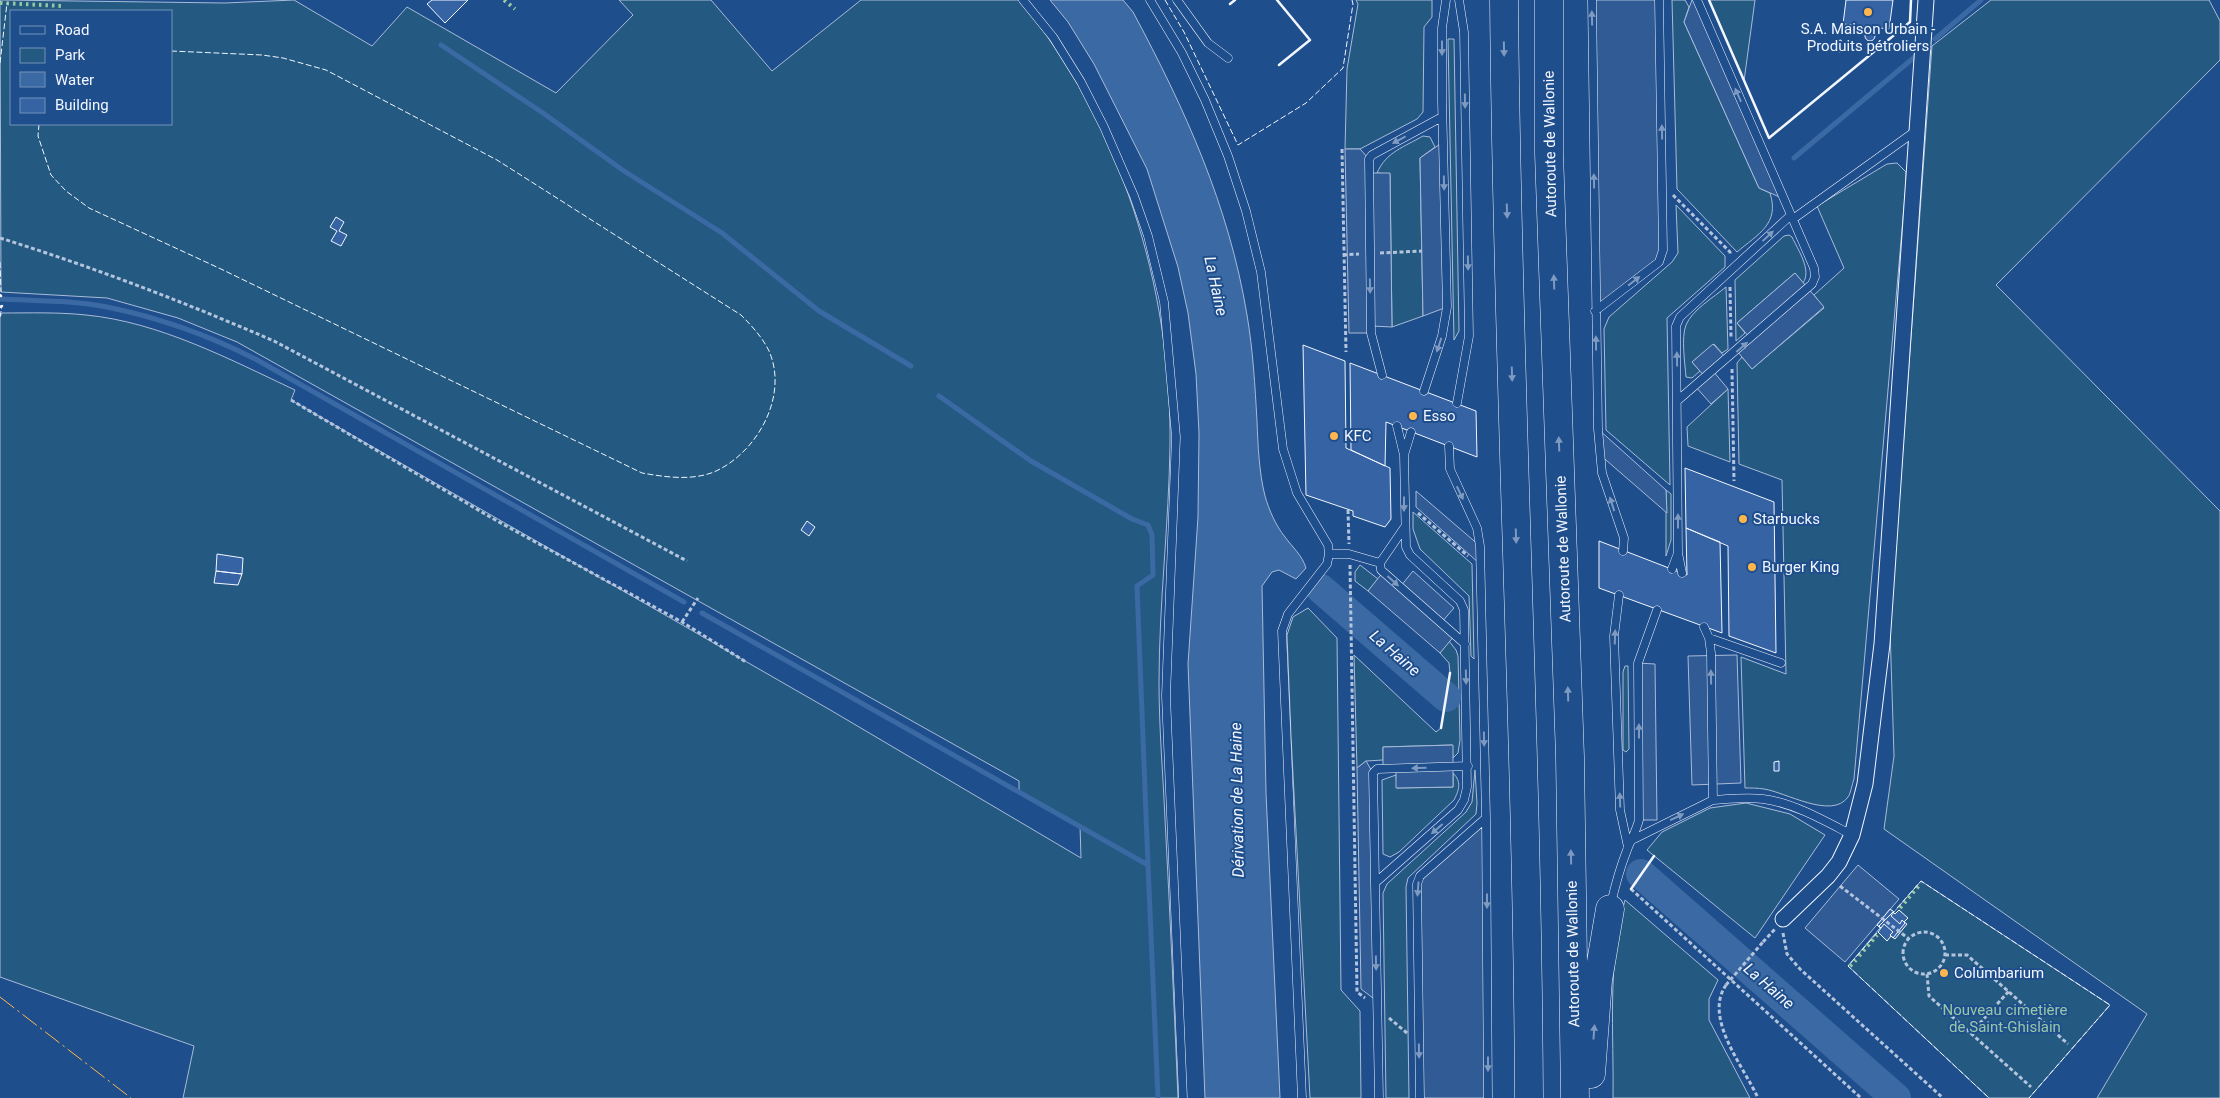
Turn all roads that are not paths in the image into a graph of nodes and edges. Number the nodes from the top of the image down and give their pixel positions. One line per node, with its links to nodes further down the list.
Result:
1 (1023, 0): 47 (lane)
2 (1150, 0): 28 (lane)
3 (1177, 0): 12 (lane)
4 (1446, 0): 13 (lane, one-way to 13)
5 (1459, 0): 20 (lane, one-way to 20)
6 (1504, 0): 52 (highway, one-way to 52)
7 (1549, 0): 53 (highway, Autoroute de Wallonie, one-way to 7)
8 (1592, 0): 16 (lane, one-way to 8)
9 (1659, 0): 16 (lane, one-way to 9)
10 (1697, 0): 15 (lane, one-way to 10)
11 (1926, 0): 14 (street)
12 (1228, 58)
13 (1442, 117): 17 (lane, one-way to 17); 18 (lane, one-way to 18)
14 (1919, 129): 15 (lane); 41 (street)
15 (1792, 217): 19 (lane, one-way to 15); 19 (lane, one-way to 15)
16 (1595, 311): 26 (lane, one-way to 16)
17 (1382, 375)
18 (1424, 391)
19 (1678, 401): 27 (lane, one-way to 19)
20 (1457, 403)
21 (1397, 426): 24 (lane)
22 (1412, 432): 24 (lane)
23 (1449, 446): 40 (lane, one-way to 40)
24 (1404, 455): 25 (lane, one-way to 25)
25 (1404, 528): 29 (lane); 36 (lane)
26 (1623, 551)
27 (1678, 553): 30 (lane); 31 (lane)
28 (1329, 554): 29 (lane); 48 (lane)
29 (1380, 563): 36 (lane, one-way to 36)
30 (1672, 569)
31 (1682, 573)
32 (1618, 595): 43 (lane, one-way to 32)
33 (1658, 610): 42 (lane, one-way to 33)
34 (1704, 627): 35 (lane)
35 (1709, 638): 37 (lane); 39 (lane, one-way to 35)
36 (1465, 644): 38 (lane, one-way to 38)
37 (1781, 663)
38 (1468, 766): 44 (lane, one-way to 44); 44 (lane, one-way to 44)
39 (1713, 800): 41 (lane); 42 (lane, one-way to 39)
40 (1486, 818): 50 (lane, one-way to 50); 51 (lane, one-way to 51)
41 (1852, 835): 46 (street)
42 (1634, 839): 43 (lane)
43 (1628, 848): 45 (lane)
44 (1375, 883): 49 (lane, one-way to 49)
45 (1610, 909): 54 (highway, one-way to 45)
46 (1783, 919)
47 (1183, 1098)
48 (1302, 1098)
49 (1379, 1098)
50 (1420, 1098)
51 (1488, 1098)
52 (1529, 1098)
53 (1576, 1098)
54 (1587, 1098)

